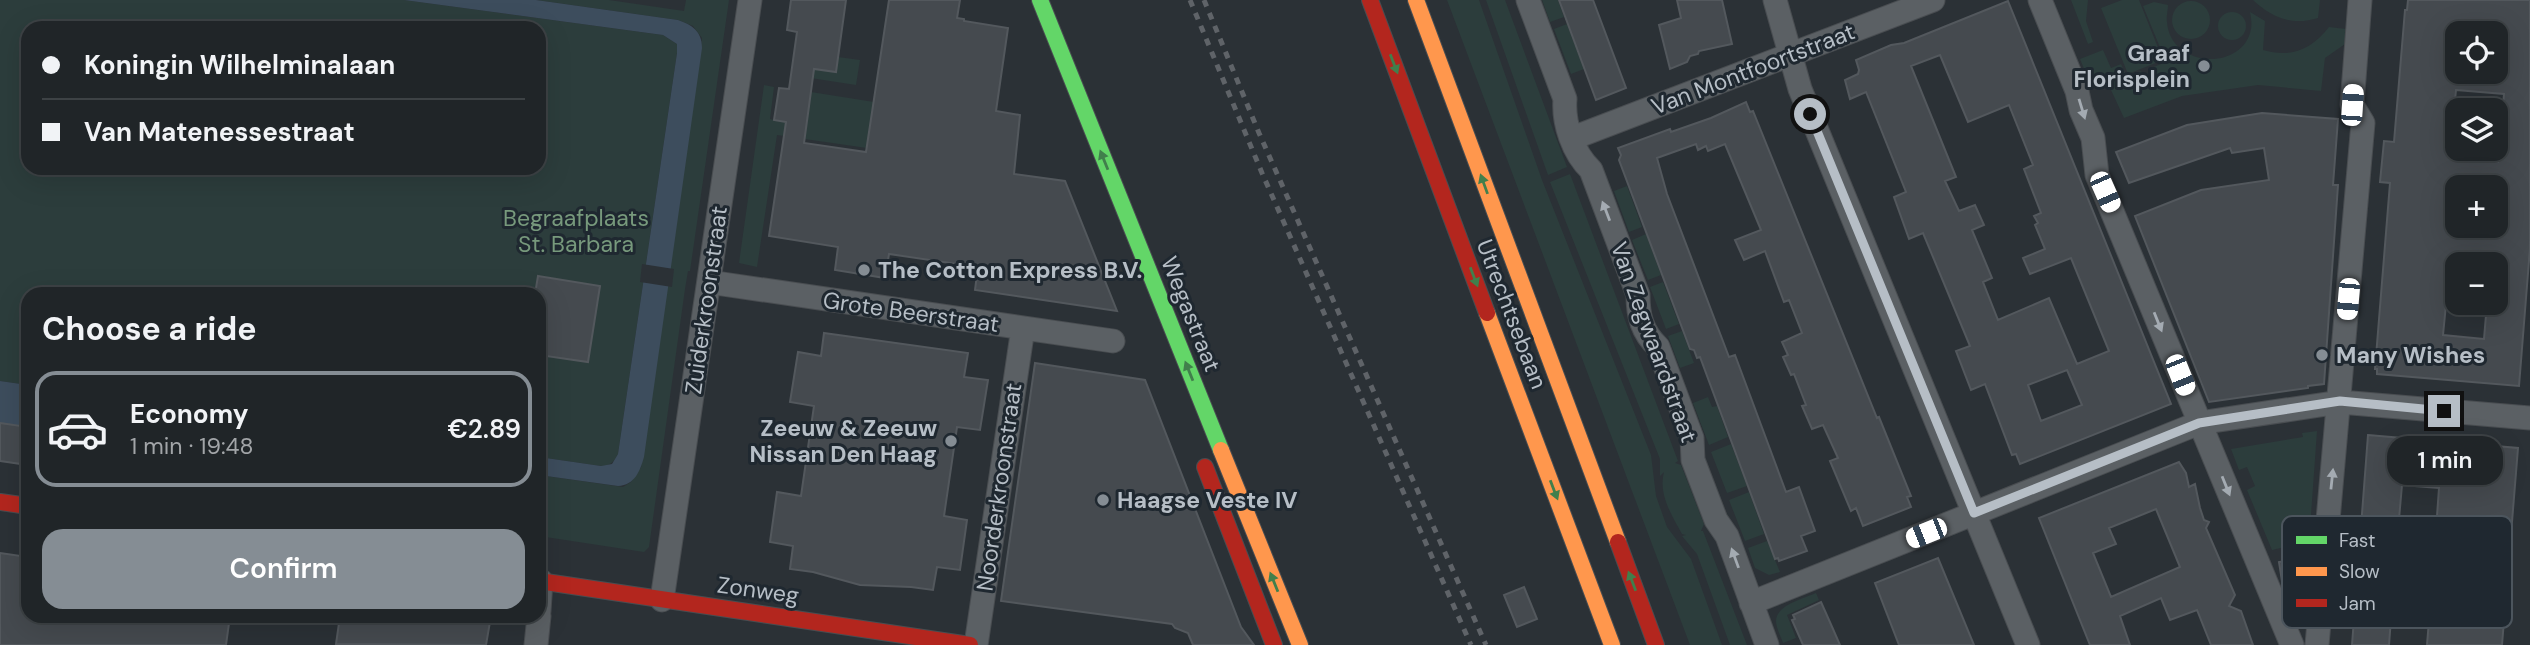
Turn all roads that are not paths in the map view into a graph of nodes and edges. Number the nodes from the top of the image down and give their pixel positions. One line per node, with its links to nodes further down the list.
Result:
1 (750, 0): 12 (street, Zuiderkroonstraat)
2 (1040, 0): 33 (main road, Wegastraat, one-way to 2)
3 (1370, 0): 34 (main road, Utrechtsebaan, one-way to 34)
4 (1416, 0): 35 (main road, Utrechtsebaan, one-way to 4)
5 (1528, 0): 11 (street, Van Zegwaardstraat)
6 (1774, 0): 10 (street)
7 (1933, 0): 10 (street, Van Montfoortstraat)
8 (2040, 0): 17 (street, one-way to 17)
9 (2360, 0): 15 (street)
10 (1789, 54): 11 (street, Van Montfoortstraat); 21 (street)
11 (1573, 138): 25 (street, Van Zegwaardstraat, one-way to 11)
12 (709, 282): 13 (street, Grote Beerstraat); 24 (street, Zuiderkroonstraat)
13 (1023, 328): 14 (street, Grote Beerstraat); 31 (street, Noorderkroonstraat)
14 (1113, 341)
15 (2340, 401): 16 (street); 17 (street); 22 (street, one-way to 15)
16 (2530, 418)
17 (2199, 423): 21 (street); 26 (street, one-way to 26)
18 (1198, 449): 32 (main road)
19 (0, 502): 20 (main road)
20 (21, 505)
21 (1974, 513): 25 (street); 37 (street)
22 (2329, 516)
23 (546, 582): 24 (main road, Zonweg)
24 (662, 600): 30 (main road, Zonweg)
25 (1751, 603): 36 (street, Van Zegwaardstraat)
26 (2282, 621)
27 (538, 623): 29 (street)
28 (2285, 628): 38 (street, one-way to 38)
29 (536, 645)
30 (970, 645)
31 (976, 645)
32 (1274, 645)
33 (1300, 645)
34 (1612, 645)
35 (1656, 645)
36 (1767, 645)
37 (2028, 645)
38 (2292, 645)

